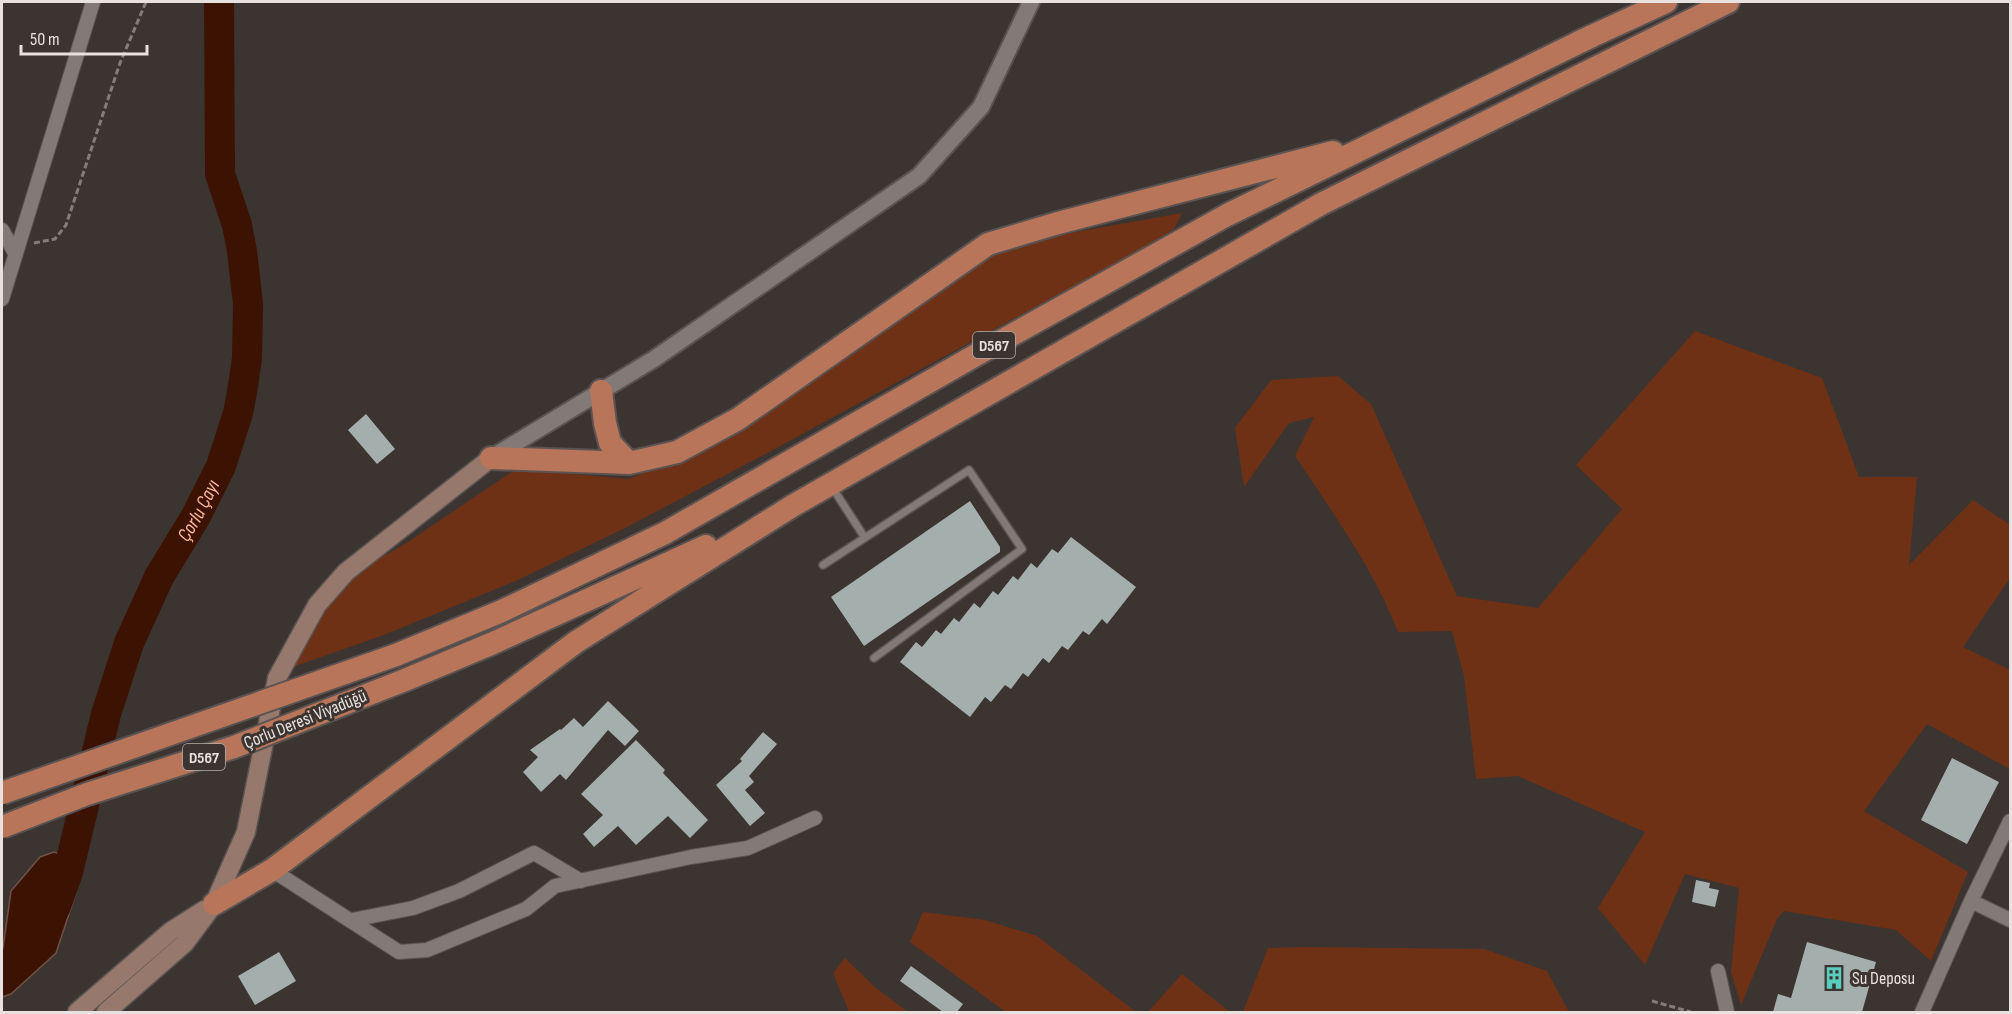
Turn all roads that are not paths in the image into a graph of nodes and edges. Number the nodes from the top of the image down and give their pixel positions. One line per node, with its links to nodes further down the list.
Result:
1 (93, 2): 7 (street)
2 (1031, 2): 9 (street)
3 (1666, 2): 5 (highway, D567)
4 (1728, 2): 12 (highway, D567)
5 (1592, 36): 11 (highway); 17 (highway, Çorlu Deresi Viyadüğü / D567, bridge)
6 (2, 230): 7 (street)
7 (16, 249): 8 (street)
8 (2, 299)
9 (601, 391): 10 (street); 11 (highway)
10 (491, 458): 11 (highway); 24 (main road)
11 (629, 463)
12 (831, 484): 13 (highway, D567); 14 (lane)
13 (794, 505): 20 (highway, Çorlu Deresi Viyadüğü / D567, bridge); 21 (highway)
14 (865, 538): 15 (lane); 16 (lane)
15 (823, 565)
16 (874, 658)
17 (2, 793)
18 (815, 818): 22 (street)
19 (2010, 820): 23 (street)
20 (2, 827)
21 (272, 870): 24 (highway); 25 (street)
22 (581, 880): 25 (street); 25 (street)
23 (1971, 901): 26 (street); 31 (street)
24 (214, 904): 28 (main road); 29 (main road)
25 (352, 920)
26 (2010, 920)
27 (1718, 971): 30 (street)
28 (77, 1012)
29 (106, 1012)
30 (1728, 1012)
31 (1922, 1012)

